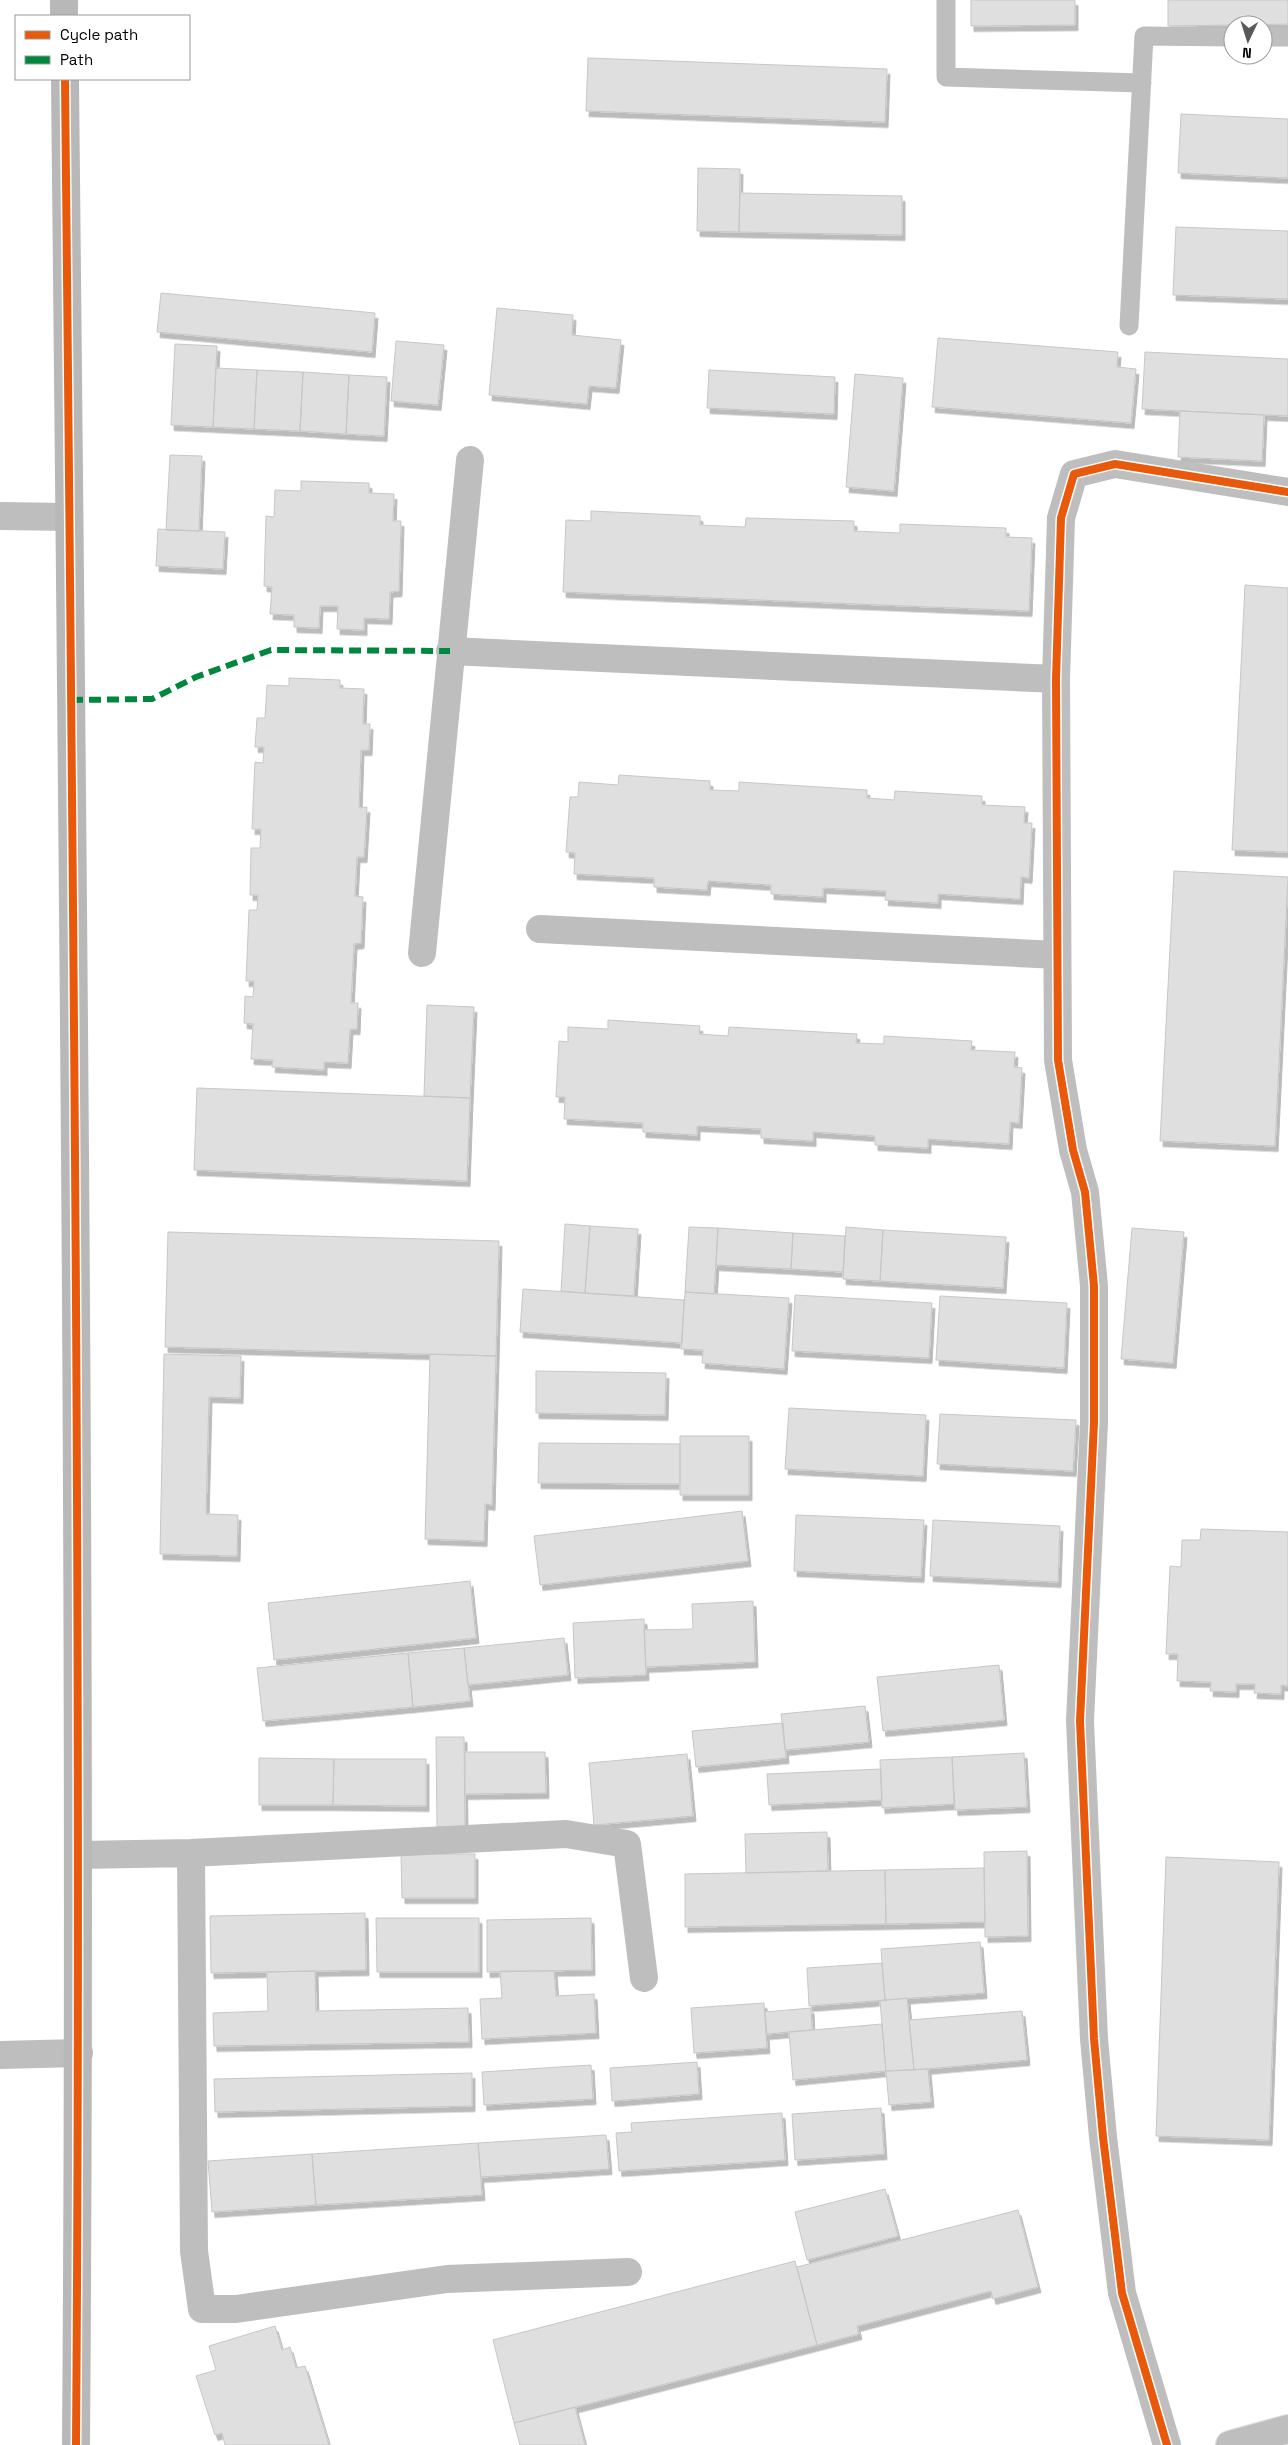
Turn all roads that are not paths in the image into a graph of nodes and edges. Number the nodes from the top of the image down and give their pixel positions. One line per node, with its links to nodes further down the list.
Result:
1 (64, 0): 3 (street)
2 (946, 0): 8 (lane)
3 (64, 15)
4 (1223, 37): 8 (lane)
5 (1273, 37): 6 (lane)
6 (1288, 37)
7 (65, 80): 13 (street)
8 (1142, 83): 9 (lane)
9 (1129, 326)
10 (470, 460): 14 (street)
11 (1288, 492): 15 (street)
12 (0, 516): 13 (street)
13 (69, 517): 20 (street)
14 (450, 651): 15 (street); 17 (street)
15 (1056, 679): 18 (street)
16 (540, 929): 18 (street)
17 (422, 953)
18 (1057, 955): 27 (street)
19 (191, 1853): 20 (street); 21 (street); 24 (street)
20 (78, 1855): 22 (street)
21 (644, 1978)
22 (79, 2053): 23 (street); 26 (street)
23 (0, 2056)
24 (628, 2272)
25 (1288, 2429): 28 (street)
26 (76, 2445)
27 (1167, 2445)
28 (1230, 2445)

